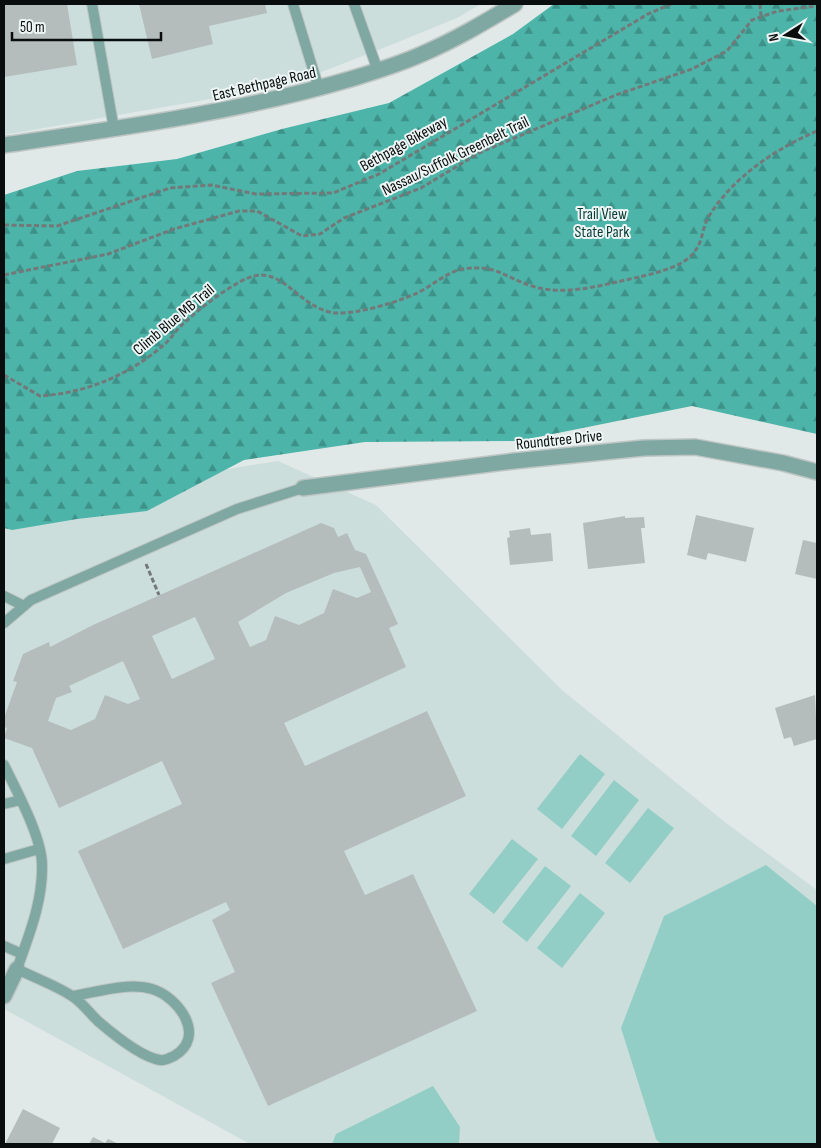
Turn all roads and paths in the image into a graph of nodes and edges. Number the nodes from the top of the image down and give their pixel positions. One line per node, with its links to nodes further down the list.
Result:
1 (92, 4): 11 (lane)
2 (293, 4): 10 (lane)
3 (354, 4): 9 (lane)
4 (515, 4): 9 (street, East Bethpage Road)
5 (671, 4): 14 (path, Bethpage Bikeway)
6 (760, 4): 8 (path)
7 (817, 6): 8 (path, Nassau/Suffolk Greenbelt Trail)
8 (761, 17): 15 (path, Nassau/Suffolk Greenbelt Trail)
9 (378, 71): 10 (street, East Bethpage Road)
10 (320, 89): 11 (street, East Bethpage Road)
11 (114, 129): 13 (street, East Bethpage Road)
12 (817, 131): 16 (path, Climb Blue MB Trail)
13 (4, 146)
14 (4, 225)
15 (4, 274)
16 (4, 375)
17 (817, 472): 18 (street, Roundtree Drive)
18 (302, 488): 22 (lane)
19 (146, 564): 20 (path)
20 (159, 595)
21 (4, 596): 22 (lane)
22 (24, 606): 23 (lane)
23 (4, 623)
24 (4, 765): 25 (lane)
25 (21, 800): 26 (lane); 27 (lane)
26 (4, 804)
27 (39, 849): 28 (lane); 30 (lane)
28 (4, 859)
29 (4, 946): 30 (lane)
30 (20, 962): 31 (street); 32 (lane)
31 (4, 996)
32 (73, 996): 32 (lane)

